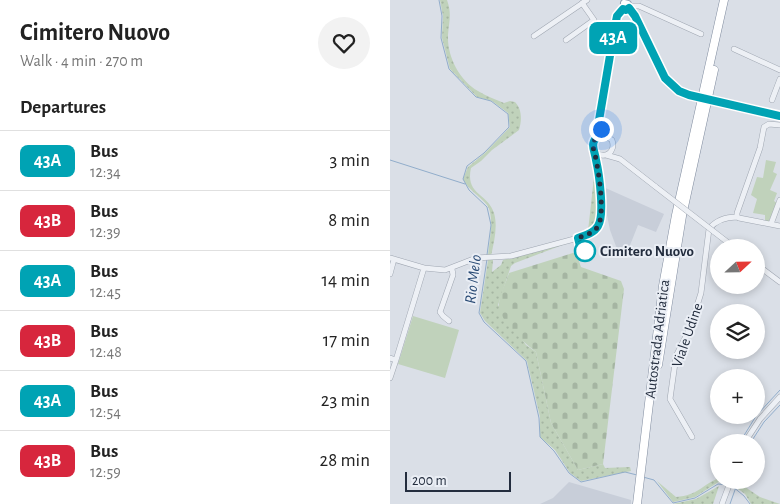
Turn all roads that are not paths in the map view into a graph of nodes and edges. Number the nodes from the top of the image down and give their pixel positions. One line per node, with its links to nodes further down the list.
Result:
1 (724, 0): 41 (highway, Autostrada Adriatica)
2 (729, 0): 41 (highway, Autostrada Adriatica)
3 (584, 2): 8 (street); 9 (street)
4 (626, 5): 5 (street); 6 (main road); 15 (street)
5 (639, 6): 6 (street); 7 (street)
6 (635, 16): 14 (main road, bridge)
7 (701, 34)
8 (534, 36)
9 (566, 40)
10 (734, 49): 11 (street)
11 (780, 70)
12 (780, 79): 13 (street)
13 (772, 100)
14 (780, 116)
15 (598, 123): 17 (street); 18 (street)
16 (780, 125): 25 (street)
17 (604, 135): 18 (street); 19 (street)
18 (596, 138): 20 (street)
19 (613, 146): 21 (street); 22 (street)
20 (595, 152): 21 (street); 23 (street)
21 (604, 156): 22 (street); 23 (street)
22 (620, 158): 28 (street, bridge)
23 (598, 166): 31 (street)
24 (780, 200): 26 (street)
25 (737, 217): 26 (street); 40 (street, Viale Udine)
26 (771, 224): 27 (street)
27 (780, 226)
28 (724, 239)
29 (392, 258): 30 (street); 33 (street)
30 (424, 268): 31 (street); 36 (street)
31 (452, 269): 35 (street)
32 (765, 271): 34 (street)
33 (390, 274)
34 (780, 282)
35 (449, 321)
36 (393, 359): 37 (street)
37 (390, 378)
38 (780, 397): 39 (street)
39 (750, 434)
40 (692, 437)
41 (645, 462): 43 (highway, Autostrada Adriatica); 43 (highway, Autostrada Adriatica)
42 (728, 489): 44 (street)
43 (641, 503)
44 (722, 504)

